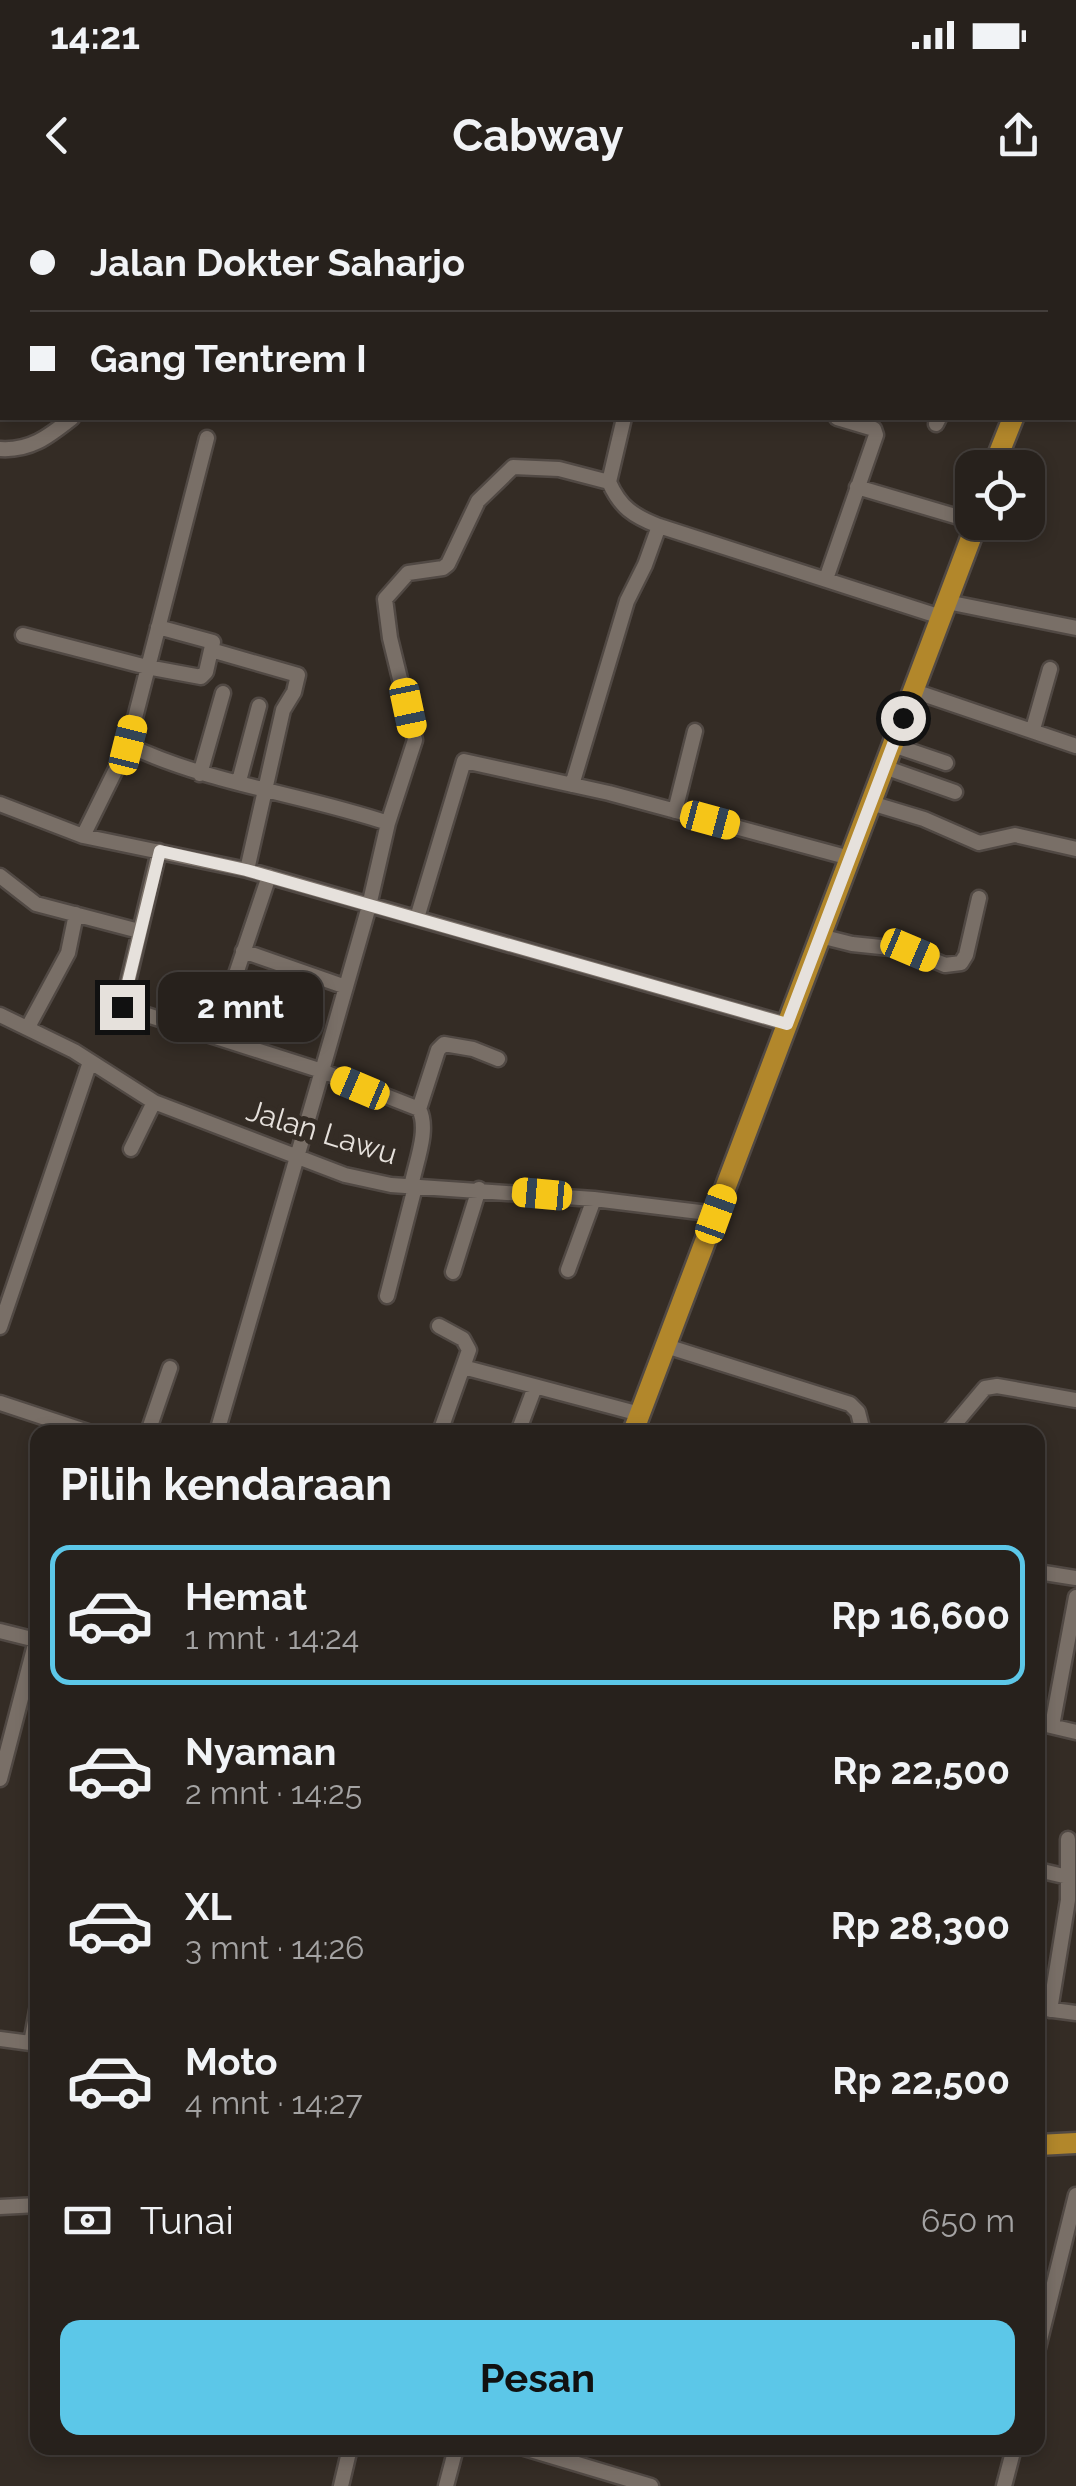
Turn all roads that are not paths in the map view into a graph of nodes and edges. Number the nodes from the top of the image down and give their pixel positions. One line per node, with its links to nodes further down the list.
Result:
1 (70, 420): 6 (street)
2 (624, 420): 8 (street)
3 (843, 420): 9 (street)
4 (1012, 420): 7 (highway)
5 (207, 438): 15 (street)
6 (0, 449)
7 (1000, 450)
8 (610, 482): 11 (street); 39 (street)
9 (857, 487): 10 (street); 13 (street)
10 (955, 516)
11 (659, 526): 13 (street); 33 (street)
12 (969, 540): 14 (highway)
13 (826, 579): 14 (street)
14 (944, 610): 16 (street); 21 (highway)
15 (158, 627): 18 (street); 19 (street)
16 (1076, 628)
17 (23, 636): 19 (street)
18 (210, 650): 19 (street); 34 (street)
19 (147, 668): 27 (street)
20 (1050, 669): 24 (street)
21 (914, 691): 24 (street); 26 (highway)
22 (224, 693): 31 (street)
23 (259, 706): 32 (street)
24 (1033, 729): 28 (street)
25 (694, 730): 38 (street)
26 (892, 744): 29 (street); 30 (highway)
27 (128, 745): 31 (street); 40 (street)
28 (1076, 746)
29 (946, 763)
30 (884, 767): 35 (street); 36 (highway)
31 (200, 774): 32 (street)
32 (239, 782): 34 (street)
33 (572, 784): 38 (street); 50 (street)
34 (266, 789): 39 (street); 44 (street)
35 (955, 792)
36 (870, 803): 41 (street); 43 (highway)
37 (0, 804): 40 (street)
38 (674, 811): 43 (street)
39 (388, 822): 48 (street)
40 (82, 836): 42 (street)
41 (1076, 849)
42 (160, 851): 44 (street); 51 (street)
43 (850, 858): 52 (highway)
44 (246, 870): 46 (street)
45 (0, 876): 49 (street)
46 (269, 876): 48 (street); 53 (street)
47 (979, 898): 52 (street)
48 (369, 906): 50 (street); 55 (street)
49 (76, 914): 51 (street); 58 (street)
50 (417, 918): 57 (street)
51 (139, 931): 61 (street)
52 (820, 936): 57 (highway)
53 (244, 951): 54 (street); 55 (street)
54 (236, 974)
55 (346, 987): 61 (street)
56 (0, 1014): 58 (street, Jalan Lawu)
57 (787, 1024): 69 (highway)
58 (28, 1027): 60 (street, Jalan Lawu)
59 (498, 1058): 63 (street)
60 (90, 1062): 62 (street, Jalan Lawu); 74 (street)
61 (322, 1071): 63 (street); 65 (street)
62 (154, 1102): 64 (street); 65 (street, Jalan Lawu)
63 (419, 1110): 66 (street)
64 (131, 1148)
65 (297, 1158): 66 (street, Jalan Lawu); 84 (street)
66 (413, 1187): 67 (street, Jalan Lawu); 72 (street)
67 (479, 1189): 68 (street, Jalan Lawu); 71 (street)
68 (594, 1199): 69 (street, Jalan Lawu); 70 (street)
69 (716, 1214): 75 (highway)
70 (568, 1270)
71 (453, 1272)
72 (387, 1296)
73 (439, 1326): 76 (street)
74 (0, 1327)
75 (666, 1346): 81 (highway); 87 (street)
76 (463, 1367): 78 (street); 85 (street)
77 (170, 1368): 83 (street)
78 (535, 1387): 81 (street); 86 (street)
79 (1076, 1400): 88 (street)
80 (0, 1402): 82 (street)
81 (637, 1423)
82 (64, 1425)
83 (150, 1425)
84 (219, 1425)
85 (442, 1425)
86 (521, 1425)
87 (861, 1425)
88 (954, 1425)
89 (1045, 1573): 90 (street)
90 (1076, 1578)
91 (1076, 1597): 95 (street)
92 (0, 1630): 93 (street)
93 (30, 1635)
94 (30, 1680): 97 (street)
95 (1045, 1724): 96 (street)
96 (1076, 1732)
97 (3, 1754): 98 (street)
98 (0, 1780)
99 (1068, 1839): 101 (street)
100 (1045, 1872): 101 (street)
101 (1068, 1877): 102 (street)
102 (1045, 2004)
103 (1045, 2009): 104 (street)
104 (1076, 2013)
105 (0, 2039): 106 (street)
106 (30, 2043)
107 (1076, 2143): 108 (highway)
108 (1045, 2145)
109 (1076, 2195): 112 (street)
110 (30, 2205): 111 (street)
111 (0, 2207)
112 (1045, 2320)
113 (348, 2455): 117 (street)
114 (454, 2455): 118 (street)
115 (570, 2455): 119 (street)
116 (1012, 2455): 120 (street)
117 (341, 2486)
118 (446, 2486)
119 (652, 2486)
120 (1004, 2486)

